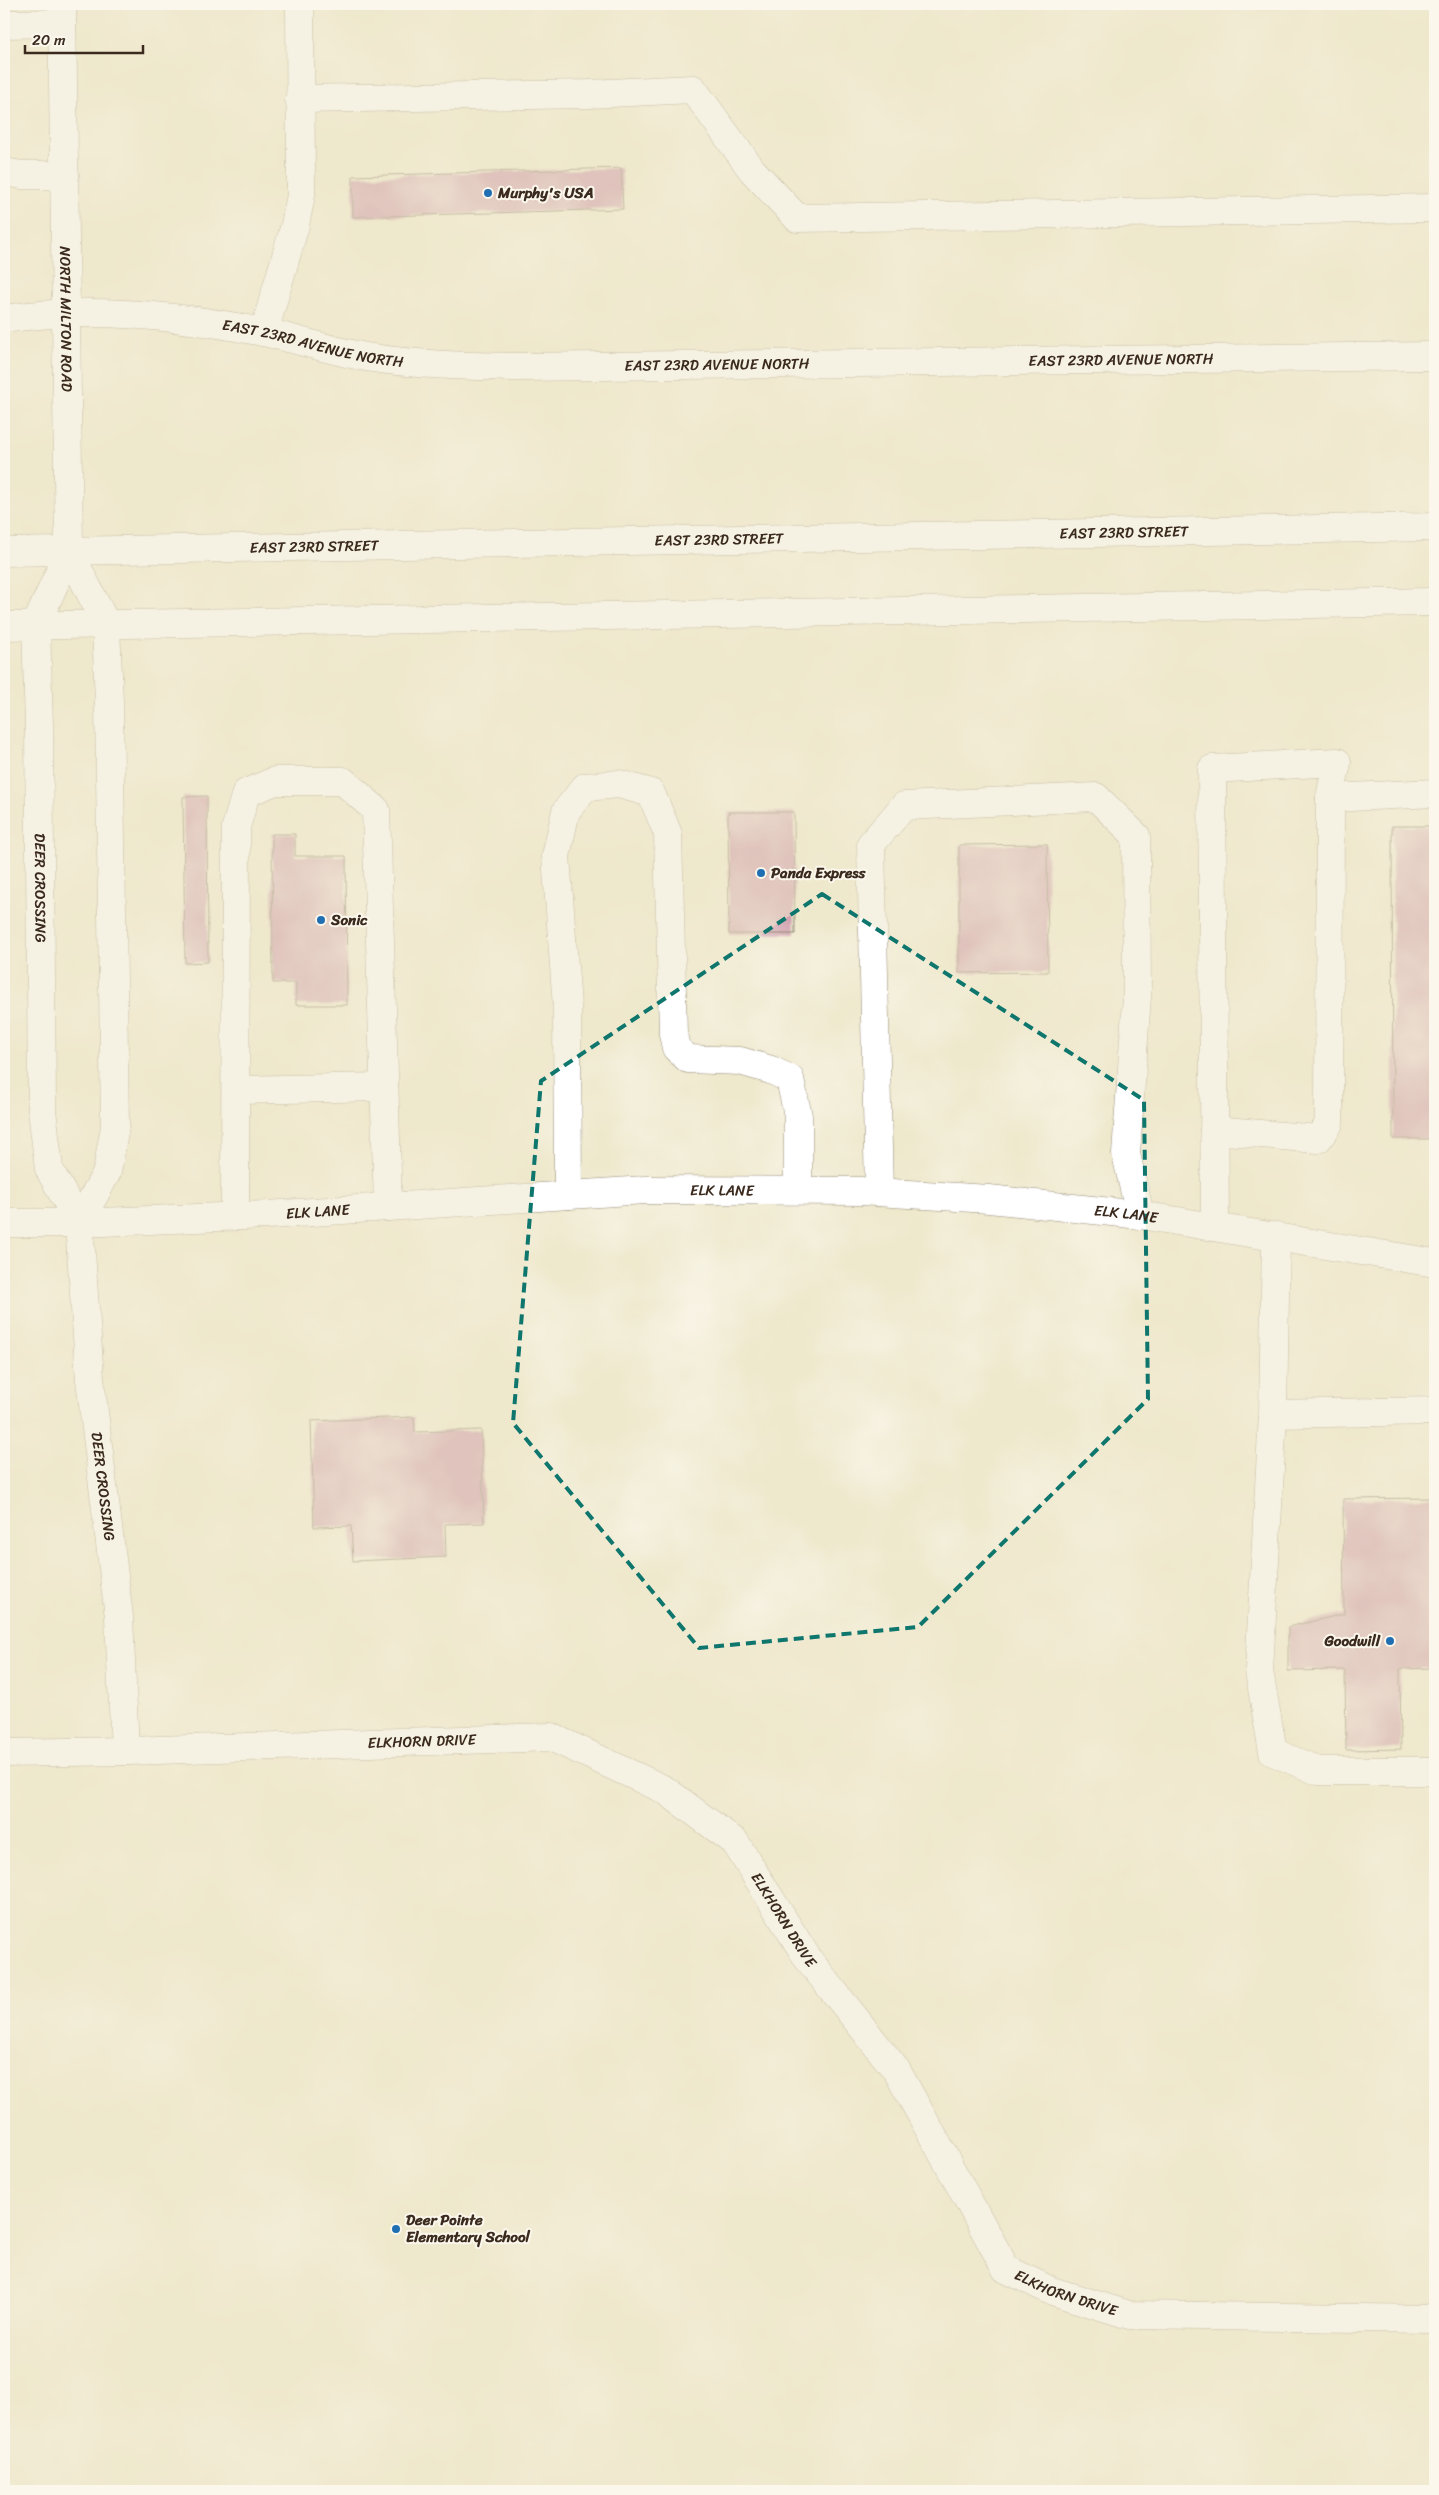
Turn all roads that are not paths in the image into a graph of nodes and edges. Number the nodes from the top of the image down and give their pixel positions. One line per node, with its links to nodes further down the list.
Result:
1 (300, 4): 4 (street)
2 (62, 13): 3 (street); 6 (street, NORTH MILTON ROAD)
3 (4, 24)
4 (299, 99): 7 (street); 10 (street)
5 (4, 172): 6 (street)
6 (64, 175): 8 (street, NORTH MILTON ROAD)
7 (1435, 208)
8 (67, 313): 9 (street, EAST 23RD AVENUE NORTH); 10 (street, EAST 23RD AVENUE NORTH); 13 (street, NORTH MILTON ROAD)
9 (4, 319)
10 (264, 332): 11 (street, EAST 23RD AVENUE NORTH)
11 (1435, 356)
12 (1435, 527): 13 (street, EAST 23RD STREET)
13 (69, 551): 14 (street, EAST 23RD STREET); 16 (street, NORTH MILTON ROAD); 17 (street, DEER CROSSING)
14 (4, 552)
15 (1435, 602): 16 (street)
16 (106, 624): 17 (street); 31 (street)
17 (36, 625): 18 (street); 31 (street, DEER CROSSING)
18 (4, 626)
19 (1435, 793): 20 (street)
20 (1330, 798): 23 (street); 23 (street)
21 (384, 1087): 22 (street); 22 (street); 27 (street)
22 (236, 1090): 29 (street)
23 (1214, 1130): 32 (street)
24 (798, 1190): 25 (street, ELK LANE); 26 (street, ELK LANE); 26 (street)
25 (879, 1192): 28 (street, ELK LANE); 28 (street)
26 (568, 1195): 27 (street, ELK LANE)
27 (388, 1207): 29 (street, ELK LANE)
28 (1140, 1215): 32 (street, ELK LANE)
29 (235, 1216): 31 (street, ELK LANE)
30 (4, 1223): 31 (street, ELK LANE)
31 (79, 1223): 37 (street, DEER CROSSING)
32 (1215, 1227): 33 (street, ELK LANE)
33 (1276, 1236): 34 (street, ELK LANE); 36 (street)
34 (1435, 1263)
35 (1435, 1411): 36 (street)
36 (1273, 1414): 39 (street)
37 (126, 1751): 38 (street, ELKHORN DRIVE); 40 (street, ELKHORN DRIVE)
38 (4, 1753)
39 (1435, 1771)
40 (1435, 2319)

